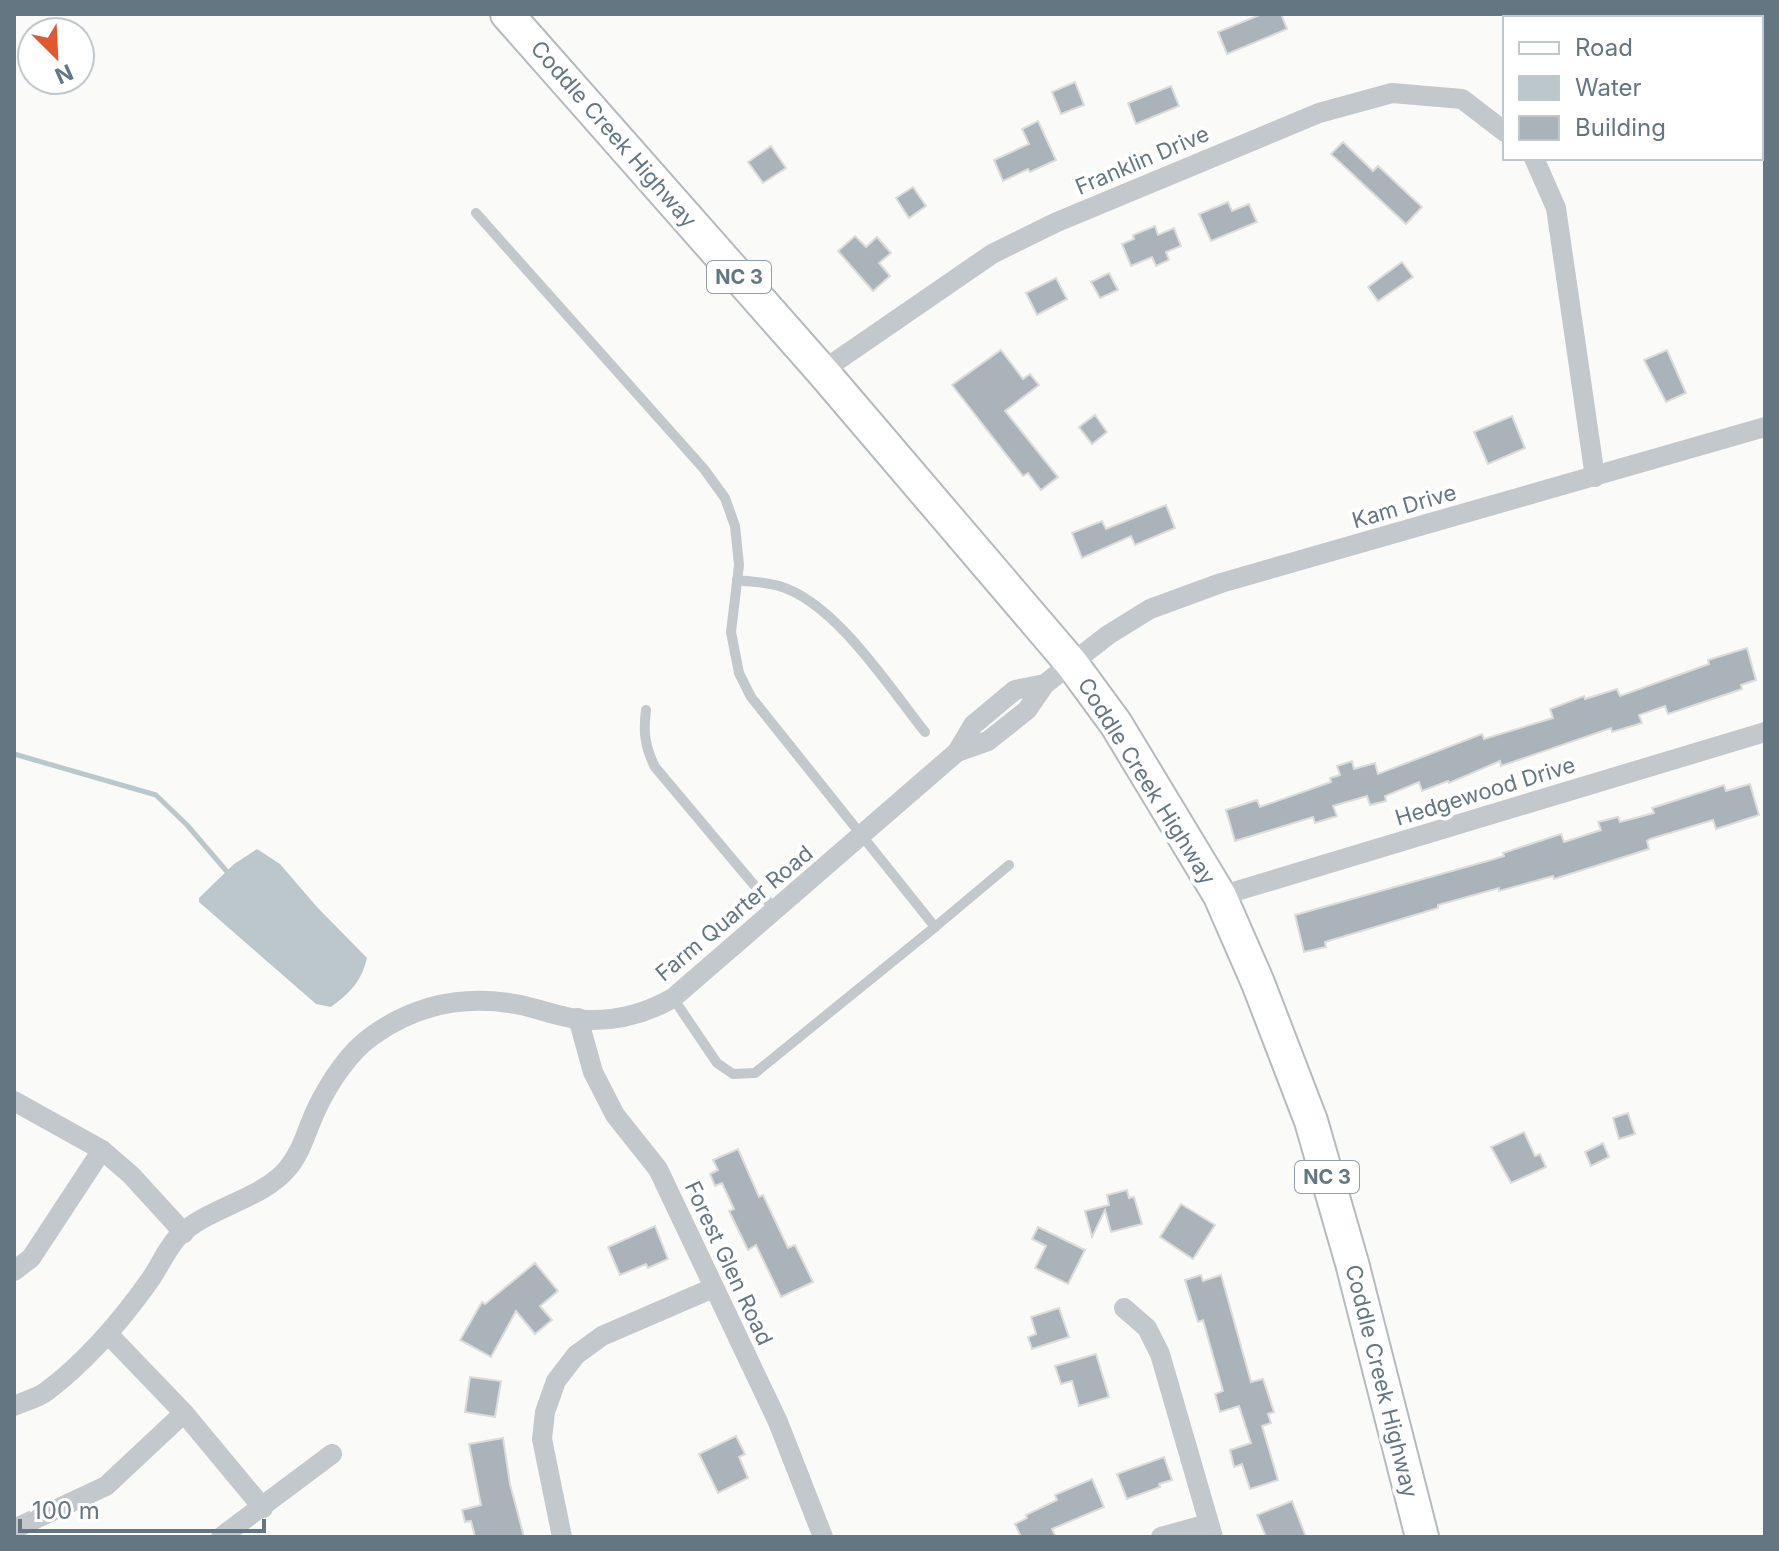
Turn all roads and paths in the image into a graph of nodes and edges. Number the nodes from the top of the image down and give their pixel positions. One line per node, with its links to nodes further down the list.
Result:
1 (507, 14): 5 (main road, Coddle Creek Highway / NC 3)
2 (1503, 130): 5 (street, Franklin Drive)
3 (1535, 160): 7 (street)
4 (476, 213): 8 (lane)
5 (822, 371): 9 (main road, Coddle Creek Highway / NC 3)
6 (1765, 427): 7 (street, Kam Drive)
7 (1595, 477): 9 (street, Kam Drive)
8 (737, 580): 11 (lane); 13 (lane)
9 (1072, 664): 13 (street, Farm Quarter Road); 15 (main road, Coddle Creek Highway / NC 3)
10 (646, 710): 16 (lane)
11 (925, 732)
12 (1765, 732): 15 (street, Hedgewood Drive)
13 (863, 835): 16 (street, Farm Quarter Road); 17 (lane)
14 (1009, 865): 17 (lane)
15 (1220, 896): 37 (main road, Coddle Creek Highway / NC 3)
16 (775, 910): 18 (street, Farm Quarter Road)
17 (935, 927): 18 (lane)
18 (673, 998): 19 (street, Farm Quarter Road)
19 (578, 1018): 22 (street, Farm Quarter Road); 24 (street, Forest Glen Road)
20 (14, 1101): 21 (street)
21 (102, 1150): 22 (street); 23 (street)
22 (184, 1233): 26 (street, Farm Quarter Road)
23 (14, 1271)
24 (713, 1288): 34 (street); 35 (street, Forest Glen Road)
25 (1124, 1308): 32 (street)
26 (109, 1335): 27 (street, Farm Quarter Road); 28 (street)
27 (14, 1406)
28 (184, 1413): 30 (street); 31 (street)
29 (332, 1454): 30 (street)
30 (263, 1508): 33 (street)
31 (14, 1529)
32 (1211, 1530): 36 (street)
33 (221, 1537)
34 (562, 1537)
35 (823, 1537)
36 (1161, 1537)
37 (1422, 1537)

